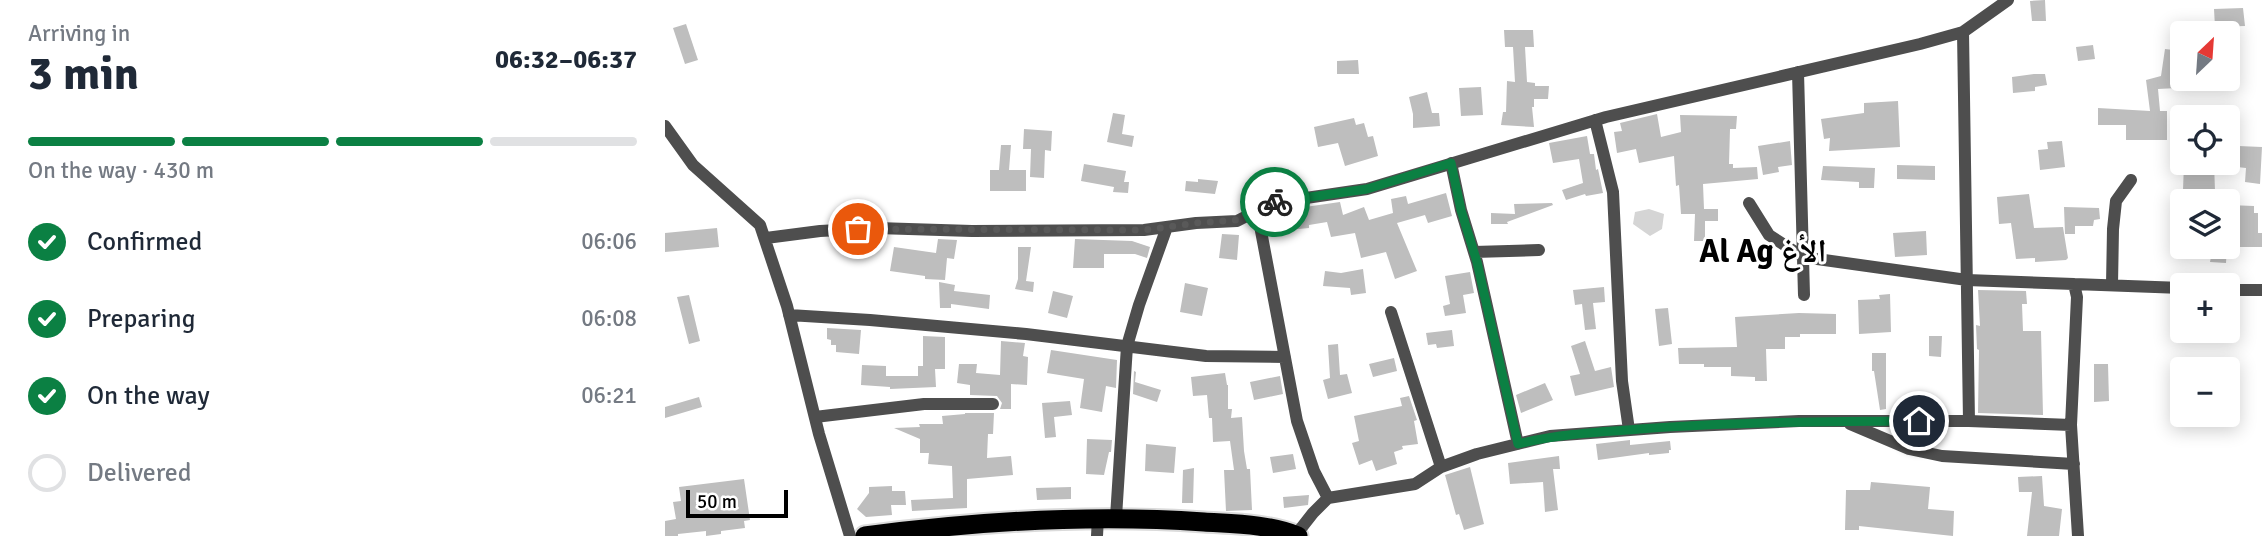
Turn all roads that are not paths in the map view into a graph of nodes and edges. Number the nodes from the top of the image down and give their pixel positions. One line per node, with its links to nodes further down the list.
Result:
1 (2008, 0): 2 (street)
2 (1963, 32): 3 (street); 15 (street)
3 (1798, 72): 4 (street); 14 (street)
4 (1595, 120): 6 (street); 31 (street)
5 (665, 127): 11 (street)
6 (1451, 163): 9 (street); 13 (street)
7 (2131, 180): 17 (street)
8 (1749, 203): 14 (street)
9 (1257, 210): 10 (street); 25 (street)
10 (1167, 227): 11 (street); 24 (street)
11 (765, 238): 23 (street)
12 (1539, 250): 13 (street)
13 (1474, 252): 32 (street)
14 (1803, 257): 15 (street); 21 (street)
15 (1967, 280): 16 (street); 29 (street)
16 (2074, 284): 17 (street); 30 (street)
17 (2112, 285): 18 (street)
18 (2170, 287)
19 (2240, 290): 20 (street)
20 (2262, 290)
21 (1804, 295)
22 (1391, 312): 34 (street)
23 (789, 315): 24 (street); 27 (street)
24 (1127, 346): 25 (street); 36 (street)
25 (1285, 358): 35 (street)
26 (993, 404): 27 (street)
27 (815, 416): 39 (street)
28 (1843, 421): 29 (street); 31 (street); 33 (street)
29 (1969, 421): 30 (street)
30 (2071, 425): 33 (street)
31 (1629, 430): 32 (street)
32 (1518, 444): 34 (street)
33 (2074, 464): 42 (street)
34 (1441, 467): 35 (street)
35 (1328, 498): 41 (street)
36 (1104, 524): 37 (highway); 38 (highway)
37 (1014, 528): 40 (highway)
38 (1181, 528): 41 (highway)
39 (850, 536)
40 (865, 536)
41 (1296, 536)
42 (2078, 536)

